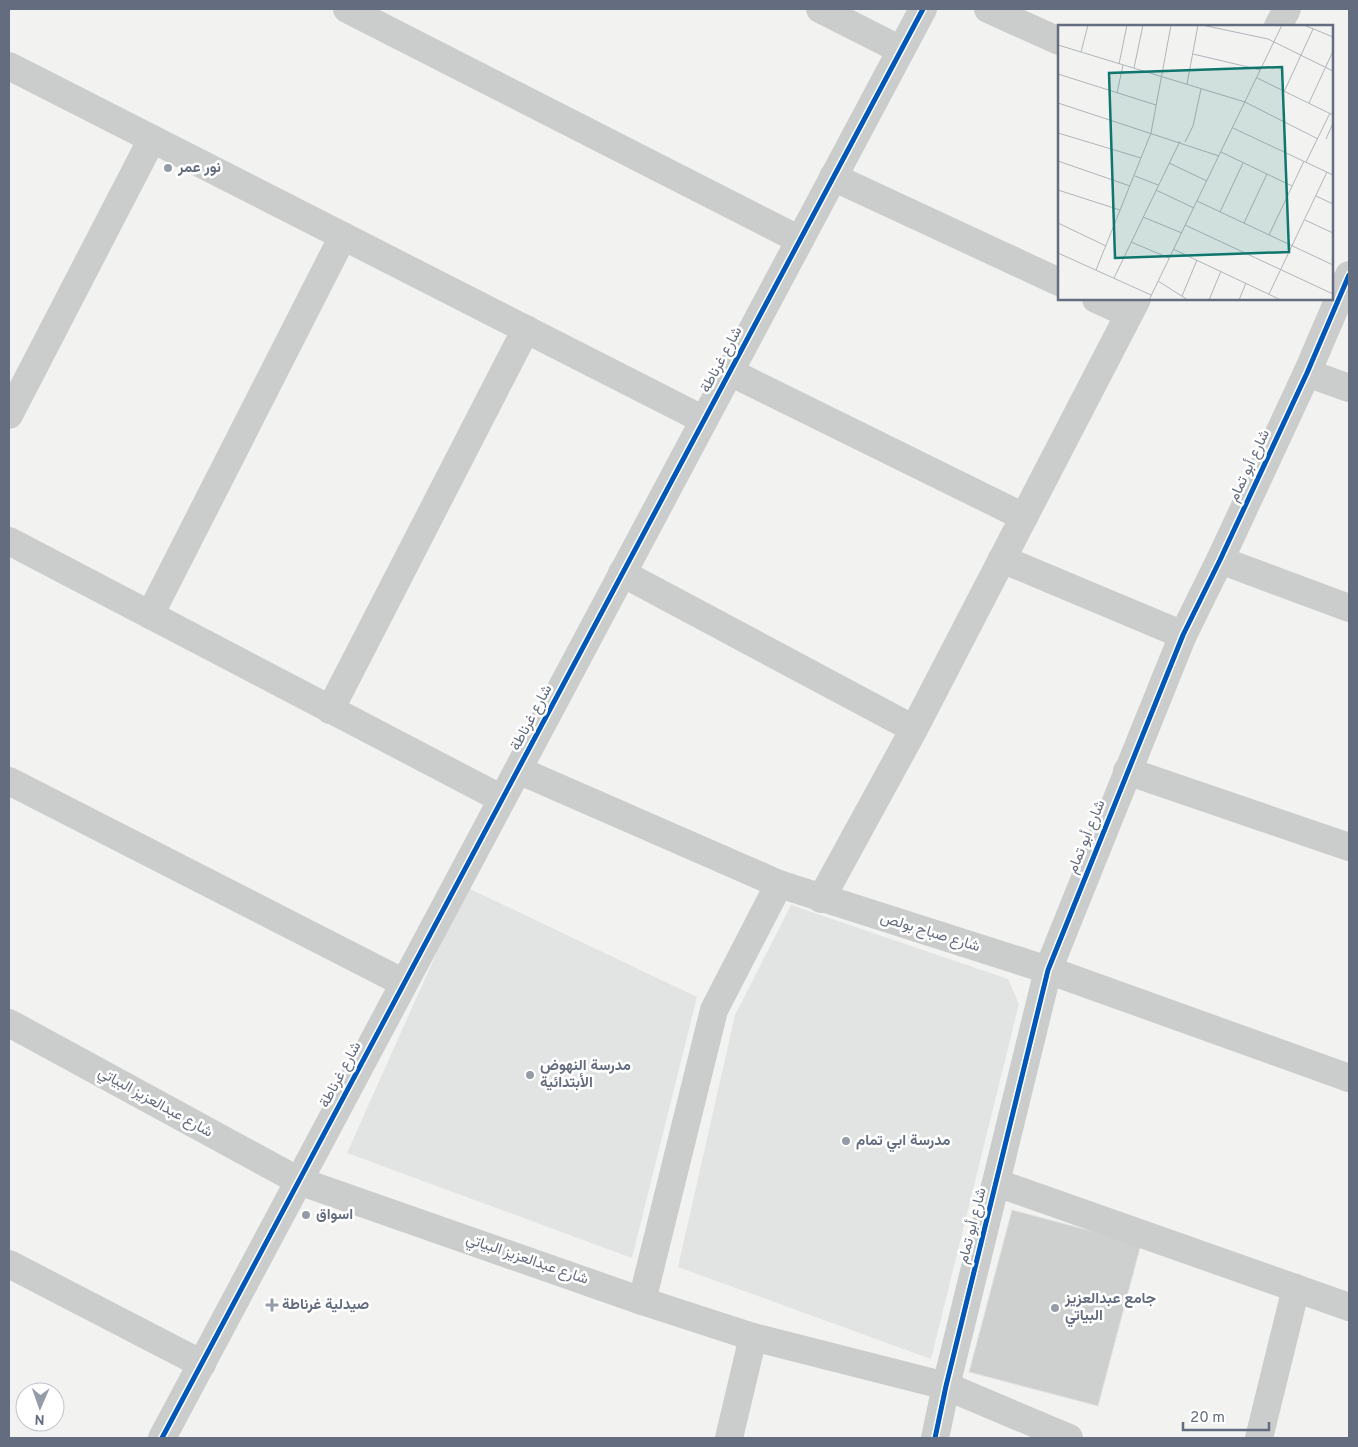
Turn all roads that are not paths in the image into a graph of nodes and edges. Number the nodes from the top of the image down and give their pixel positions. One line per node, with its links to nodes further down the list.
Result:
1 (347, 9): 13 (street)
2 (820, 9): 8 (street)
3 (923, 9): 8 (street, شارع غرناطة)
4 (988, 9): 7 (street)
5 (1287, 9): 6 (street)
6 (1279, 25)
7 (1058, 41)
8 (901, 50): 11 (street, شارع غرناطة)
9 (9, 66): 10 (street)
10 (152, 139): 12 (street); 22 (street)
11 (833, 177): 13 (street, شارع غرناطة); 15 (street)
12 (343, 236): 18 (street); 30 (street)
13 (800, 240): 19 (street, شارع غرناطة)
14 (1349, 275): 20 (street, شارع أبو تمام)
15 (1058, 282)
16 (1101, 300): 17 (street)
17 (1133, 306): 24 (street)
18 (526, 329): 23 (street); 32 (street)
19 (730, 372): 23 (street, شارع غرناطة); 24 (street)
20 (1307, 373): 21 (street); 27 (street, شارع أبو تمام)
21 (1349, 388)
22 (9, 415)
23 (704, 420): 28 (street, شارع غرناطة)
24 (1024, 517): 26 (street)
25 (9, 541): 30 (street)
26 (1002, 559): 31 (street); 33 (street)
27 (1220, 560): 29 (street); 31 (street, شارع أبو تمام)
28 (622, 573): 33 (street); 34 (street, شارع غرناطة)
29 (1349, 608)
30 (150, 615): 32 (street)
31 (1183, 635): 35 (street, شارع أبو تمام)
32 (330, 710): 37 (street)
33 (914, 729): 40 (street)
34 (518, 770): 37 (street, شارع غرناطة); 39 (street, شارع صباح بولص)
35 (1127, 770): 38 (street); 41 (street, شارع أبو تمام)
36 (9, 781): 42 (street)
37 (502, 799): 42 (street, شارع غرناطة)
38 (1349, 847)
39 (779, 884): 40 (street, شارع صباح بولص); 49 (street)
40 (821, 899): 41 (street, شارع صباح بولص)
41 (1048, 970): 44 (street, شارع صباح بولص); 46 (street, شارع أبو تمام)
42 (404, 983): 45 (street, شارع غرناطة)
43 (9, 1023): 45 (street, شارع عبدالعزيز البياتي)
44 (1349, 1078)
45 (299, 1181): 49 (street, شارع عبدالعزيز البياتي); 52 (street, شارع غرناطة)
46 (997, 1182): 48 (street); 53 (street, شارع أبو تمام)
47 (9, 1264): 52 (street)
48 (1296, 1288): 50 (street); 58 (street)
49 (642, 1300): 51 (street, شارع عبدالعزيز البياتي)
50 (1349, 1307)
51 (753, 1337): 53 (street, شارع عبدالعزيز البياتي); 55 (street)
52 (202, 1364): 54 (street, شارع غرناطة)
53 (946, 1386): 56 (street, شارع أبو تمام); 57 (street, شارع عبدالعزيز البياتي)
54 (172, 1436)
55 (729, 1438)
56 (935, 1438)
57 (1069, 1438)
58 (1259, 1438)

